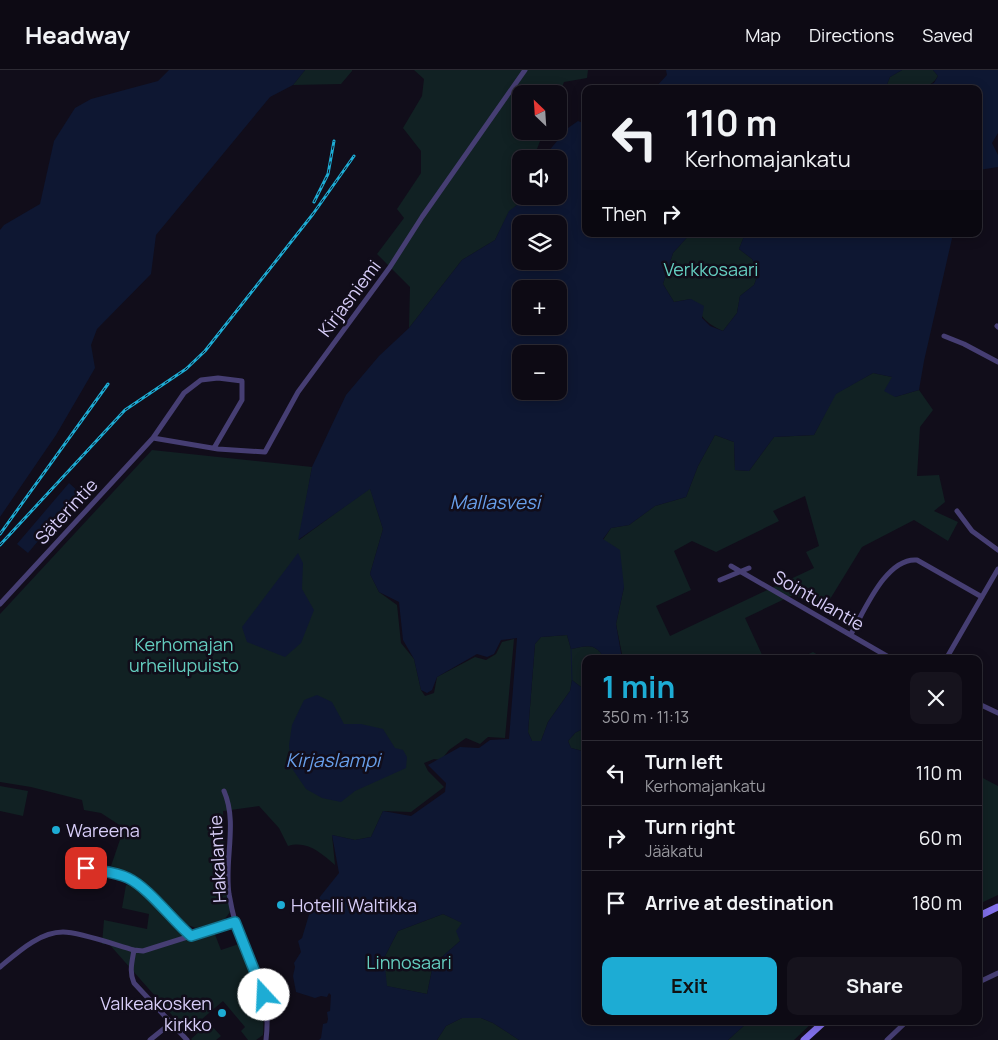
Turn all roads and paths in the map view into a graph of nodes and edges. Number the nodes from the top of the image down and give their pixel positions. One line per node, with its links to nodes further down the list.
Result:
1 (525, 70): 5 (street, Kirjasniemi)
2 (944, 336): 3 (street)
3 (998, 362)
4 (153, 438): 5 (street, Kirjasniemi); 5 (street, Säterintie); 14 (street, Säterintie)
5 (214, 448)
6 (957, 511): 7 (street)
7 (998, 550)
8 (731, 566): 11 (street, Sointulantie)
9 (749, 568): 11 (street)
10 (998, 569): 13 (street)
11 (741, 572): 12 (street); 15 (street, Sointulantie)
12 (720, 580)
13 (982, 597): 15 (street); 17 (street)
14 (0, 604)
15 (851, 634): 16 (street, Sointulantie)
16 (885, 655)
17 (948, 655)
18 (982, 706): 19 (street)
19 (998, 714)
20 (224, 791): 24 (street, Hakalantie)
21 (86, 868): 25 (street)
22 (998, 907): 23 (main road)
23 (982, 915)
24 (235, 922): 25 (street); 35 (street, Hakalantie)
25 (191, 936): 26 (street)
26 (134, 950): 27 (street); 30 (street)
27 (0, 968)
28 (998, 973): 29 (street)
29 (982, 981)
30 (171, 1023): 33 (street); 34 (street)
31 (821, 1025): 36 (main road)
32 (903, 1025): 37 (street)
33 (150, 1040)
34 (187, 1040)
35 (266, 1040)
36 (804, 1040)
37 (886, 1040)

